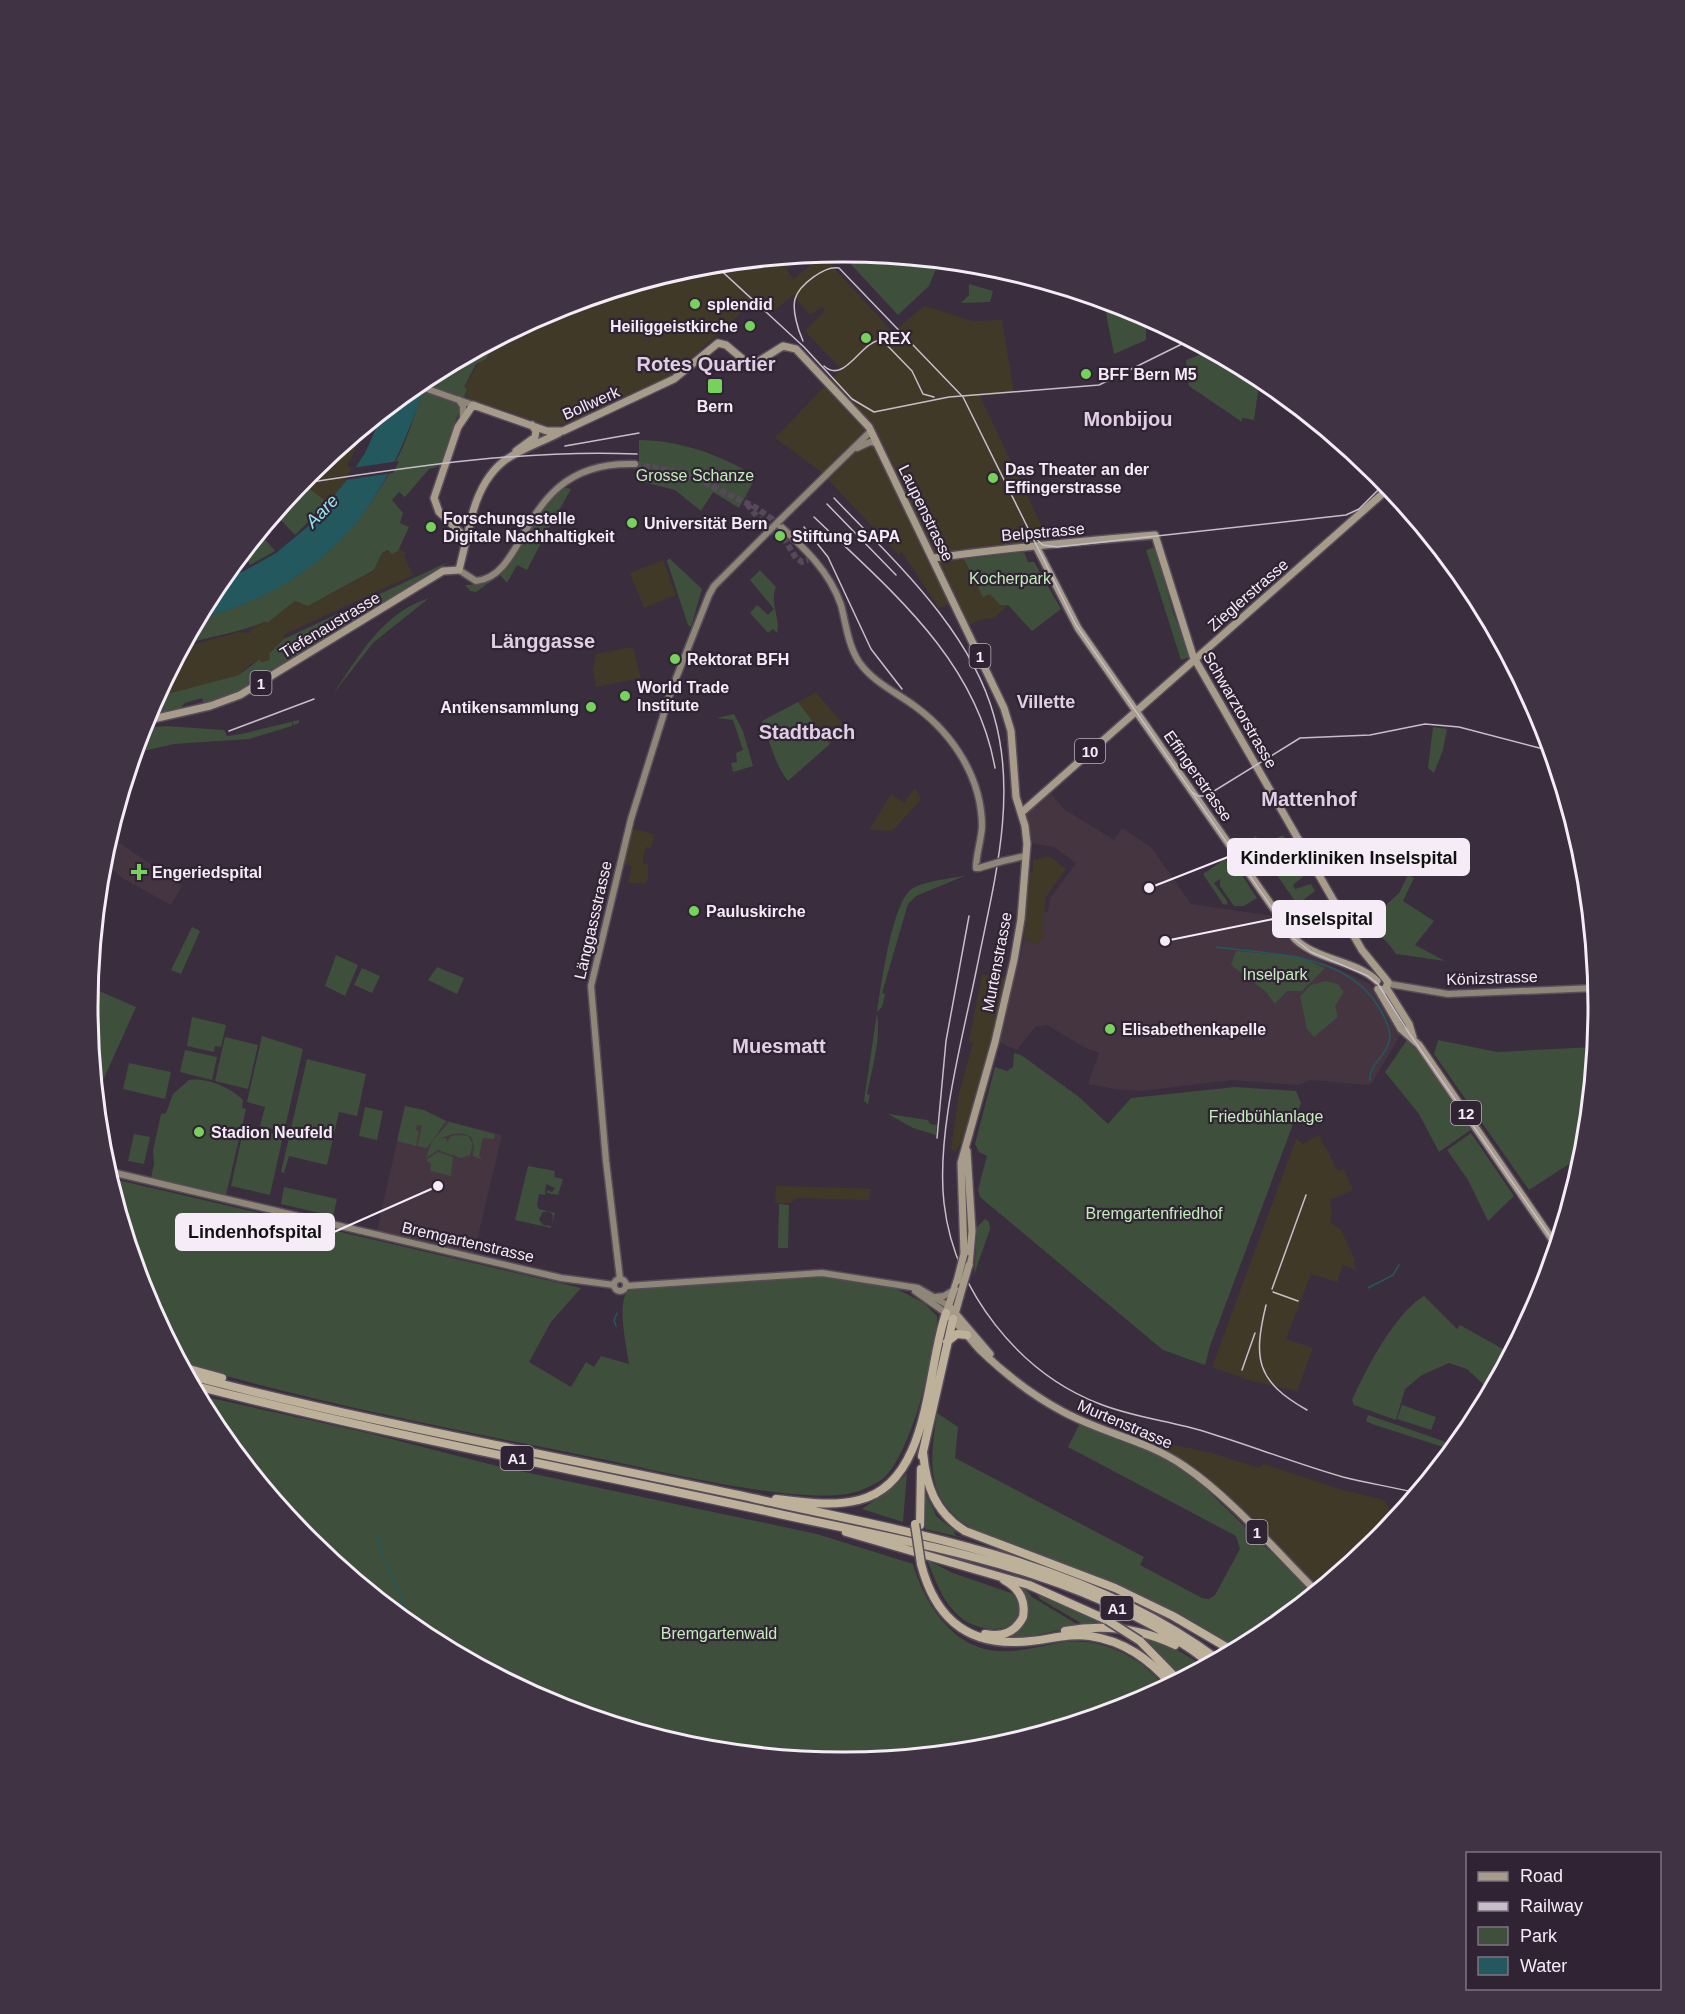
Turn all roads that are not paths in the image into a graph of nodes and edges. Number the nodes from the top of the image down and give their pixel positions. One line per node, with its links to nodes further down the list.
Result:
1 (427, 389): 2 (main road)
2 (461, 402): 3 (main road); 4 (main road)
3 (473, 405): 4 (main road); 5 (main road, Bollwerk)
4 (463, 417): 15 (main road)
5 (530, 424): 7 (main road, Bollwerk); 10 (main road)
6 (870, 429): 7 (main road, Bollwerk / 1); 8 (main road, Laupenstrasse / 1); 9 (main road)
7 (563, 431): 10 (main road, 1)
8 (877, 443): 9 (main road); 19 (main road, Laupenstrasse / 1)
9 (851, 450): 13 (main road, bridge)
10 (505, 460): 14 (main road, 1)
11 (636, 464): 20 (main road)
12 (1382, 494): 22 (main road, Zieglerstrasse / 10)
13 (774, 523): 27 (main road, bridge); 37 (main road, Länggassstrasse)
14 (469, 526): 15 (main road); 18 (main road)
15 (460, 532): 18 (main road)
16 (1155, 535): 17 (main road, Belpstrasse / 12); 21 (main road, Schwarztorstrasse / 12)
17 (1036, 546): 19 (main road, Belpstrasse / 12); 24 (main road, Effingerstrasse)
18 (465, 548): 20 (main road)
19 (934, 558): 26 (main road, Laupenstrasse / 1)
20 (457, 569): 25 (main road, Tiefenaustrasse / 1)
21 (1189, 644): 22 (main road); 23 (main road, Schwarztorstrasse / 12)
22 (1208, 647): 23 (main road, Zieglerstrasse / 10)
23 (1195, 659): 24 (main road, Zieglerstrasse / 10); 28 (main road, Schwarztorstrasse / 12)
24 (1136, 711): 26 (main road, Zieglerstrasse / 10); 28 (main road, Effingerstrasse)
25 (156, 718)
26 (1021, 813): 27 (main road, Murtenstrasse / 1)
27 (1025, 856): 30 (main road, Murtenstrasse / 1)
28 (1383, 984): 29 (main road, Könizstrasse); 34 (main road, 12)
29 (1587, 987)
30 (966, 1149): 32 (main road, Murtenstrasse / 1); 33 (main road, Murtenstrasse / 1)
31 (117, 1174): 38 (main road, Bremgartenstrasse)
32 (962, 1202): 33 (main road); 41 (main road, Murtenstrasse / 1, bridge)
33 (970, 1205): 41 (main road, Murtenstrasse / 1, bridge)
34 (1542, 1222): 35 (main road, 12); 36 (main road, 12)
35 (1552, 1233)
36 (1551, 1237)
37 (620, 1279): 38 (main road); 39 (main road)
38 (614, 1285): 39 (main road)
39 (627, 1286): 40 (main road)
40 (903, 1286): 42 (main road); 43 (main road)
41 (958, 1290): 42 (main road); 43 (main road, Murtenstrasse / 1)
42 (935, 1297): 43 (main road)
43 (951, 1313): 44 (main road, Murtenstrasse / 1); 45 (highway); 46 (main road, Murtenstrasse / 1); 51 (highway)
44 (967, 1335): 45 (highway); 46 (main road, Murtenstrasse / 1)
45 (947, 1343): 52 (highway)
46 (996, 1362): 58 (main road, Murtenstrasse / 1)
47 (192, 1370): 50 (highway)
48 (196, 1377): 50 (highway, A1)
49 (203, 1389): 54 (highway, A1)
50 (271, 1396): 53 (highway, A1)
51 (923, 1416): 53 (highway); 55 (highway)
52 (923, 1452): 55 (highway); 61 (highway)
53 (746, 1497): 59 (highway, A1)
54 (803, 1519): 57 (highway); 64 (highway, A1)
55 (917, 1525): 56 (highway)
56 (924, 1564): 57 (highway); 60 (highway)
57 (979, 1569): 66 (highway, bridge)
58 (1311, 1585)
59 (1190, 1639): 62 (highway); 63 (highway, A1)
60 (1015, 1642): 65 (highway); 67 (highway)
61 (1223, 1647)
62 (1214, 1652)
63 (1211, 1654)
64 (1201, 1659)
65 (1201, 1660)
66 (1173, 1674)
67 (1165, 1678)

